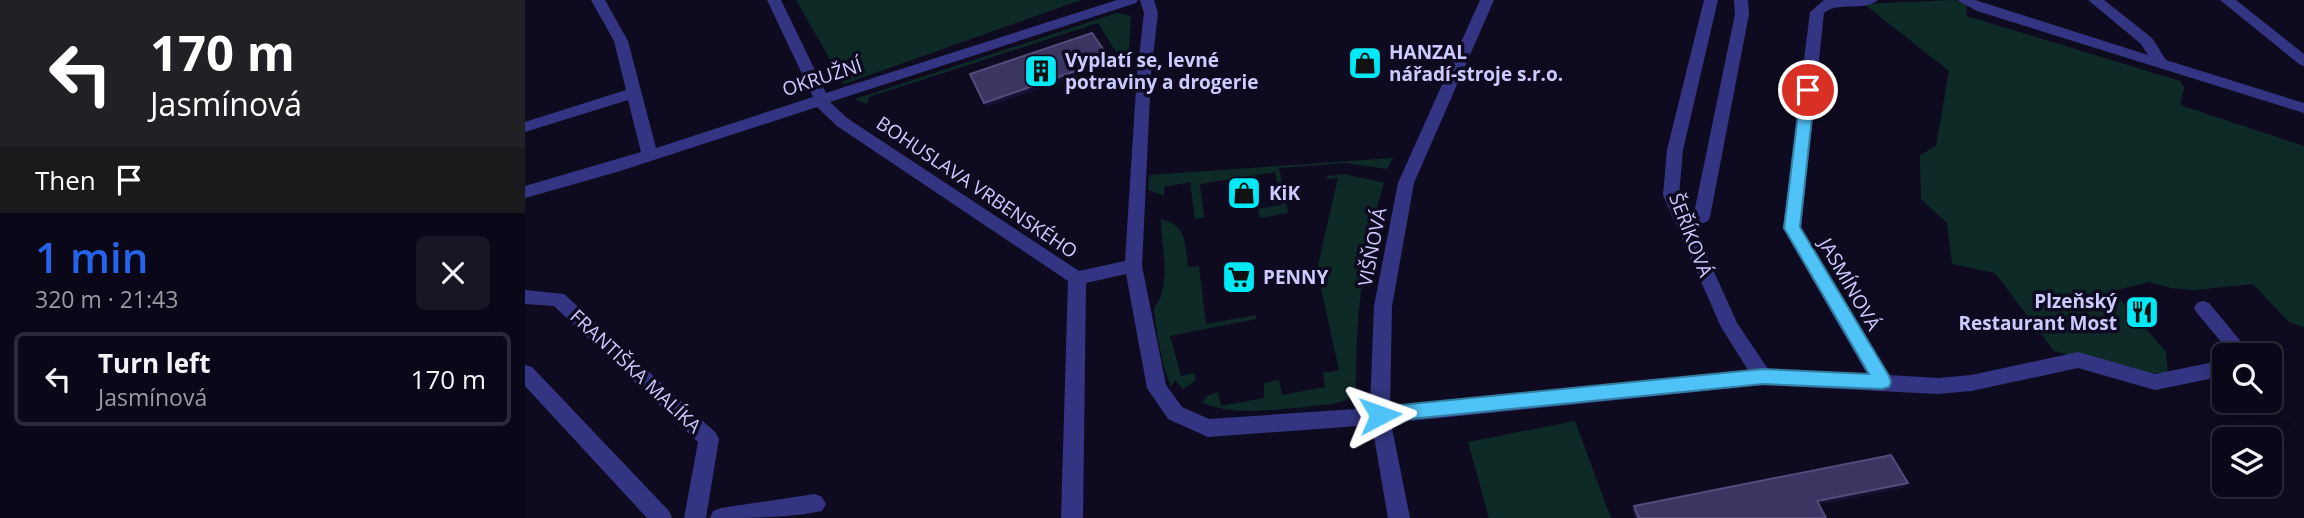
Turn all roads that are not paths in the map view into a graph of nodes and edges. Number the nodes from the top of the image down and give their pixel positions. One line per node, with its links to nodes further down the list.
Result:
1 (598, 0): 16 (street)
2 (774, 0): 17 (street, BOHUSLAVA VRBENSKÉHO)
3 (1131, 0): 17 (street, OKRUŽNÍ)
4 (1147, 0): 23 (street)
5 (1487, 0): 32 (street, VIŠŇOVÁ)
6 (1711, 0): 22 (street, ŠEŘÍKOVÁ)
7 (1741, 0): 22 (street)
8 (1871, 0): 12 (street, JASMÍNOVÁ)
9 (1964, 0): 13 (street)
10 (2095, 0): 15 (street)
11 (2227, 0): 14 (street)
12 (1847, 1): 31 (street, JASMÍNOVÁ)
13 (1979, 4): 15 (street)
14 (2304, 61)
15 (2160, 63): 18 (street)
16 (634, 93): 19 (street); 20 (street)
17 (821, 100): 20 (street, OKRUŽNÍ); 24 (street, BOHUSLAVA VRBENSKÉHO)
18 (2304, 108)
19 (525, 127)
20 (650, 155): 21 (street, OKRUŽNÍ)
21 (525, 192)
22 (1683, 224): 30 (street, ŠEŘÍKOVÁ)
23 (1133, 266): 24 (street); 32 (street)
24 (1077, 278): 37 (street, BOHUSLAVA VRBENSKÉHO)
25 (525, 297): 35 (street, FRANTIŠKA MALÍKA)
26 (2203, 308): 27 (street)
27 (2233, 343)
28 (2212, 371): 31 (street)
29 (525, 373): 34 (street)
30 (1763, 377): 31 (street); 32 (street)
31 (1882, 382)
32 (1380, 415): 38 (street, VIŠŇOVÁ)
33 (815, 504): 36 (street)
34 (661, 518)
35 (695, 518)
36 (721, 518)
37 (1072, 518)
38 (1399, 518)

